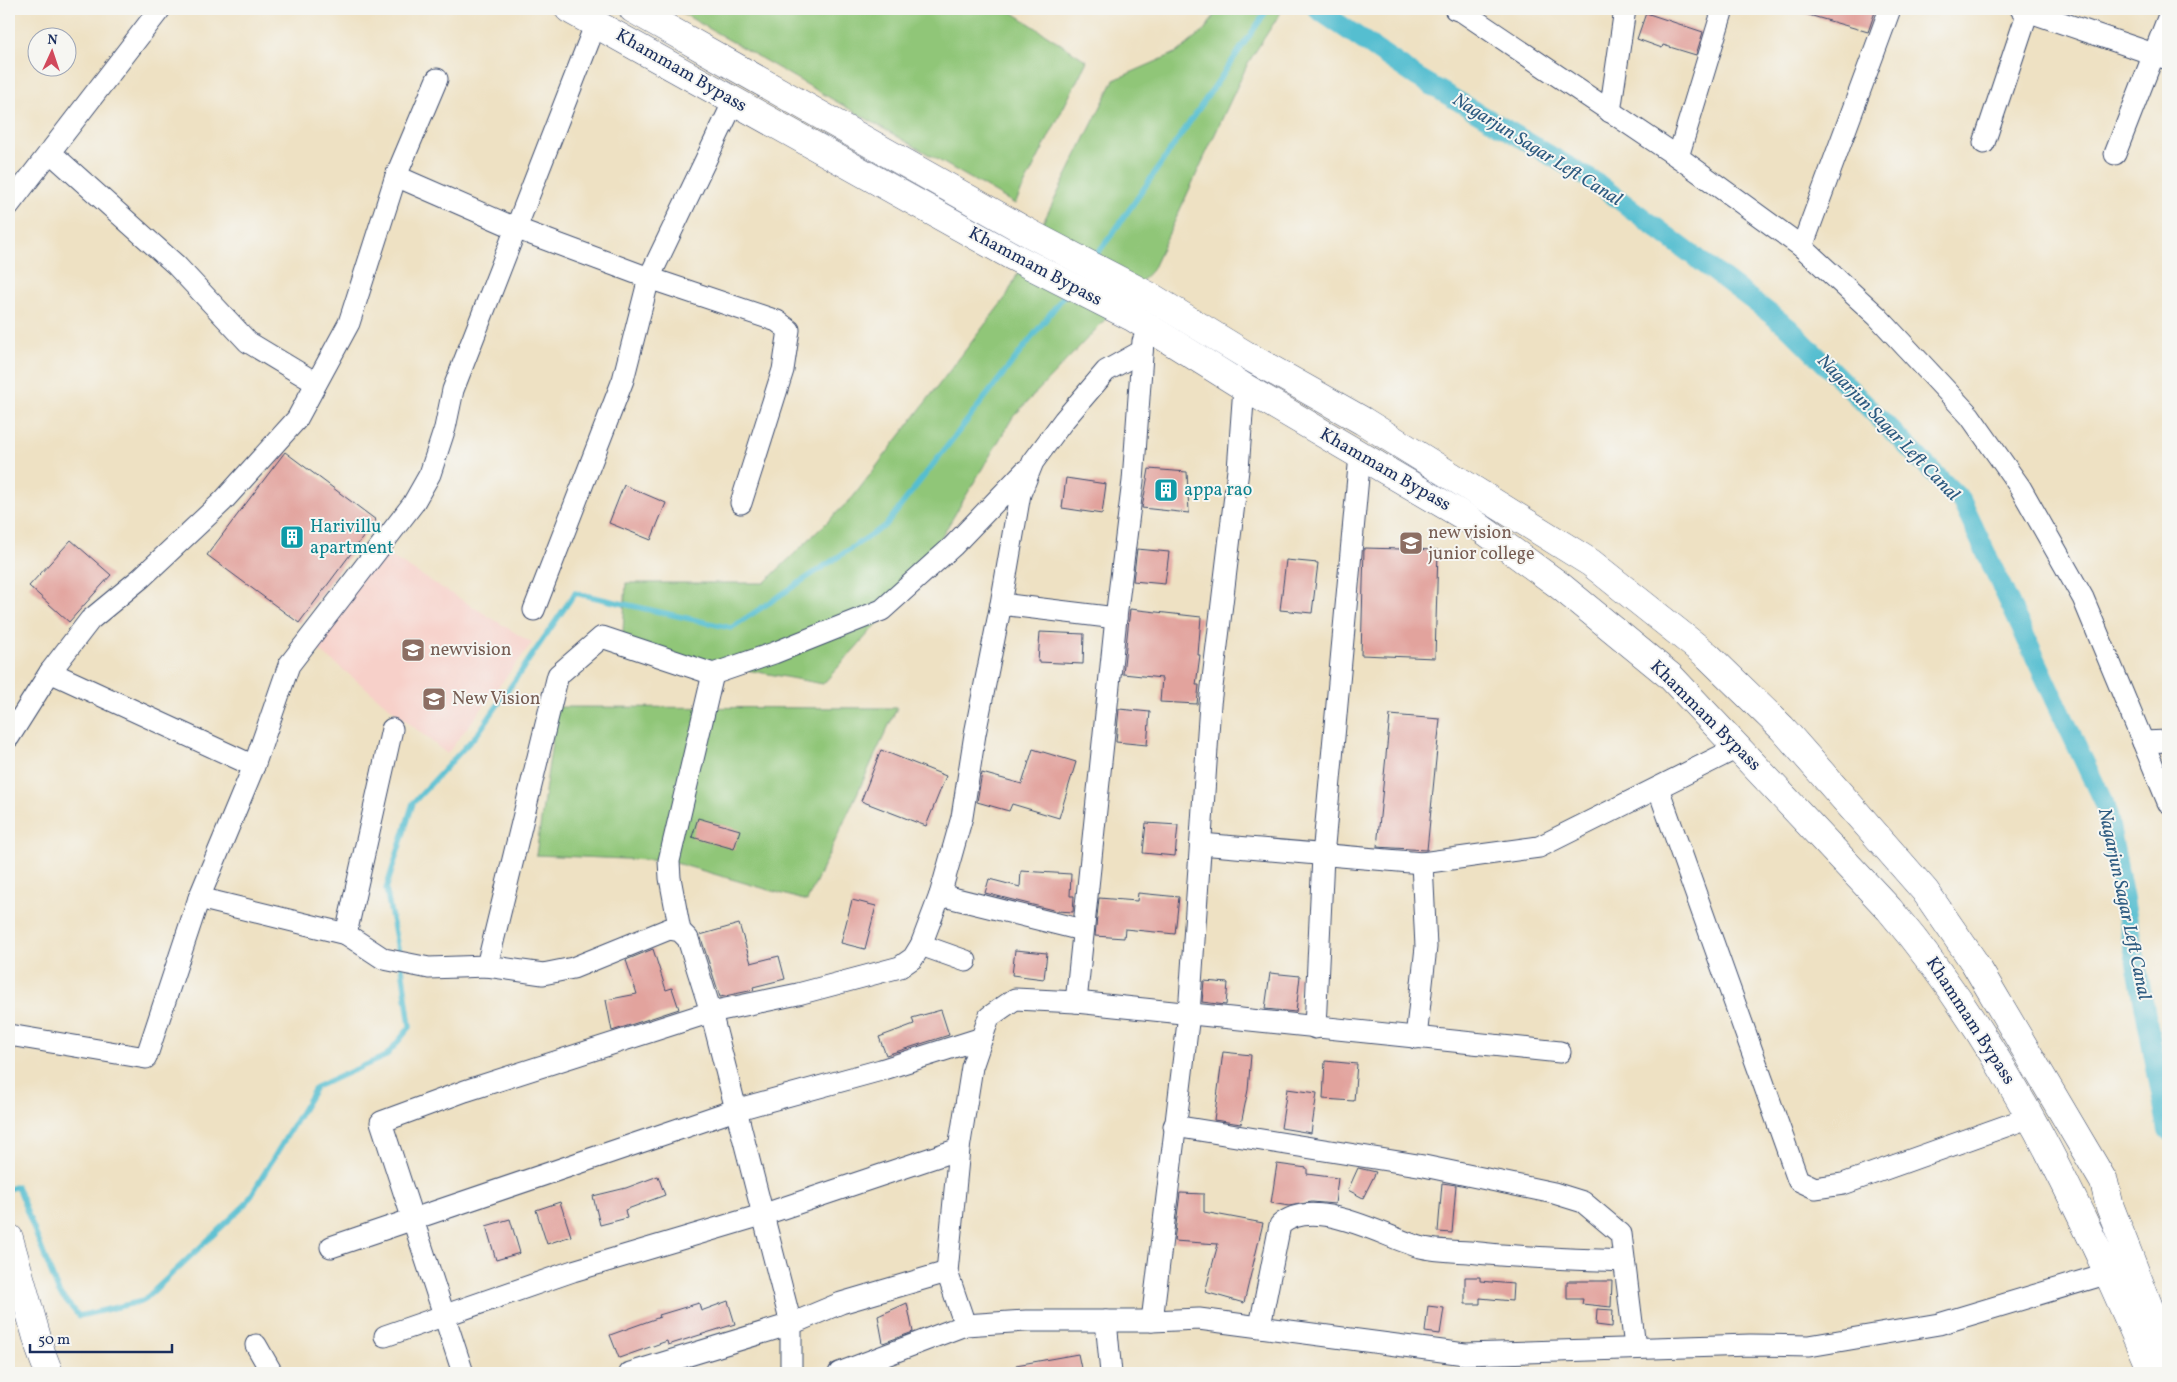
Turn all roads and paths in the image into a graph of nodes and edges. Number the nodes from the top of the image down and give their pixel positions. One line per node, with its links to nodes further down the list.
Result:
1 (160, 9): 16 (street)
2 (568, 9): 10 (main road, Khammam Bypass)
3 (633, 9): 82 (main road, Khammam Bypass)
4 (1454, 9): 14 (street)
5 (1625, 9): 14 (street)
6 (1723, 9): 18 (street)
7 (1890, 9): 22 (street)
8 (2024, 10): 11 (street); 15 (street)
9 (2168, 18): 11 (street)
10 (596, 23): 13 (main road, Khammam Bypass); 21 (street)
11 (2161, 57): 17 (street)
12 (437, 79): 19 (street)
13 (734, 101): 23 (street); 24 (main road, Khammam Bypass)
14 (1610, 112): 18 (street)
15 (1984, 143)
16 (51, 153): 20 (street); 25 (street)
17 (2114, 154)
18 (1678, 157): 22 (street)
19 (396, 176): 21 (street); 25 (street)
20 (9, 205)
21 (515, 228): 23 (street); 40 (street)
22 (1802, 247): 38 (street)
23 (649, 278): 29 (street); 31 (street)
24 (1140, 331): 26 (main road, Khammam Bypass); 28 (street); 32 (street)
25 (316, 383): 33 (street)
26 (1244, 386): 27 (main road, Khammam Bypass); 43 (street)
27 (1360, 455): 39 (main road, Khammam Bypass); 44 (street)
28 (1033, 462): 30 (street); 34 (street)
29 (740, 502)
30 (1001, 604): 32 (street); 46 (street)
31 (534, 610)
32 (1116, 618): 48 (street)
33 (50, 672): 36 (street); 40 (street)
34 (713, 674): 49 (street); 53 (street)
35 (392, 729): 50 (street)
36 (9, 737)
37 (2168, 741): 38 (street)
38 (2143, 742): 42 (street)
39 (1737, 748): 41 (street); 63 (main road, Khammam Bypass)
40 (254, 766): 47 (street)
41 (1658, 788): 45 (street); 63 (street)
42 (2168, 802)
43 (1201, 844): 44 (street); 56 (street)
44 (1323, 856): 45 (street); 57 (street)
45 (1422, 863): 60 (street)
46 (940, 895): 48 (street); 51 (street)
47 (199, 898): 50 (street); 58 (street)
48 (1082, 930): 54 (street)
49 (680, 932): 53 (street); 55 (street)
50 (346, 934): 53 (street)
51 (921, 945): 52 (street); 55 (street)
52 (966, 961)
53 (487, 966)
54 (1076, 1002): 56 (street); 59 (street)
55 (711, 1012): 62 (street); 67 (street)
56 (1189, 1014): 57 (street); 64 (street)
57 (1315, 1028): 60 (street)
58 (9, 1035)
59 (982, 1038): 62 (street); 65 (street)
60 (1416, 1038): 61 (street)
61 (1560, 1052)
62 (735, 1110): 66 (street); 67 (street)
63 (2031, 1116): 72 (main road, Khammam Bypass)
64 (1174, 1126): 70 (street); 75 (street)
65 (959, 1149): 66 (street); 71 (street)
66 (764, 1214): 73 (street); 76 (street)
67 (413, 1220): 69 (street); 73 (street)
68 (9, 1238): 83 (main road)
69 (331, 1247)
70 (1624, 1261): 78 (street); 81 (street)
71 (947, 1272): 76 (street); 77 (street)
72 (2109, 1273): 81 (street); 90 (main road, Khammam Bypass)
73 (445, 1317): 79 (street); 85 (street)
74 (1106, 1321): 75 (street); 77 (street); 89 (street)
75 (1152, 1321): 78 (street)
76 (791, 1324): 86 (street); 87 (street)
77 (965, 1325): 88 (street)
78 (1260, 1326): 81 (street)
79 (385, 1336)
80 (256, 1345): 84 (street)
81 (1635, 1347)
82 (2168, 1356)
83 (49, 1373)
84 (272, 1373)
85 (463, 1373)
86 (630, 1373)
87 (791, 1373)
88 (839, 1373)
89 (1111, 1373)
90 (2152, 1373)

